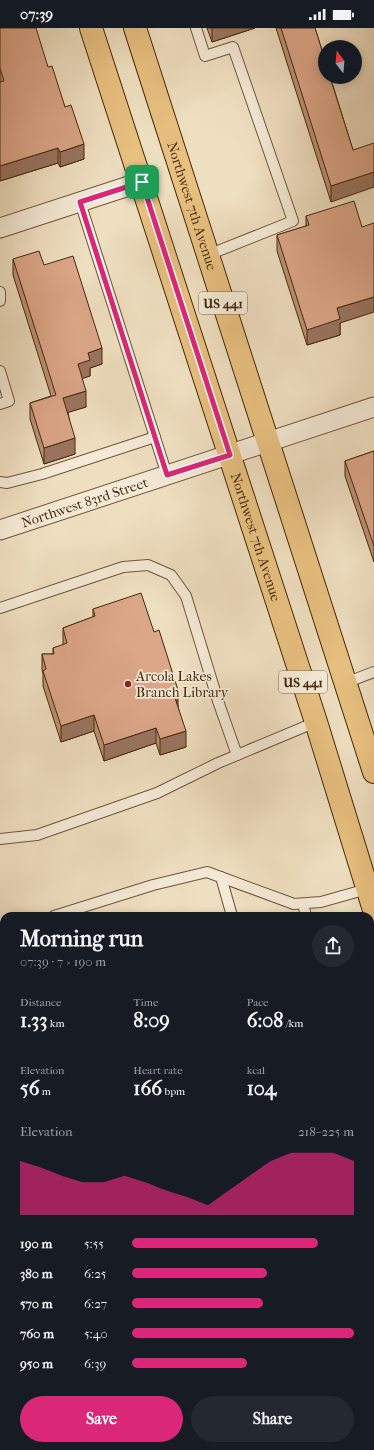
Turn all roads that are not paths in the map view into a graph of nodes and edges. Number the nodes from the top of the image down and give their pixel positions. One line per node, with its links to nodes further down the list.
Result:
1 (91, 28): 4 (main road, Northwest 7th Avenue / US 441)
2 (135, 28): 7 (main road, Northwest 7th Avenue / US 441)
3 (196, 28): 7 (lane)
4 (142, 182): 5 (street); 13 (main road, Northwest 7th Avenue / US 441)
5 (80, 202): 6 (street); 11 (lane)
6 (0, 228)
7 (208, 255): 12 (main road, Northwest 7th Avenue / US 441)
8 (0, 371): 9 (lane)
9 (0, 404)
10 (374, 407): 12 (street, Northwest 83rd Street)
11 (155, 437): 14 (lane); 15 (lane)
12 (268, 442): 13 (street, Northwest 83rd Street); 19 (main road, Northwest 7th Avenue / US 441)
13 (230, 455): 14 (street, Northwest 83rd Street); 20 (main road, Northwest 7th Avenue / US 441)
14 (167, 475): 16 (street, Northwest 83rd Street)
15 (0, 482)
16 (0, 530)
17 (0, 608): 21 (lane)
18 (374, 672): 19 (lane)
19 (345, 683): 22 (main road, Northwest 7th Avenue / US 441)
20 (316, 722): 21 (lane); 25 (main road, Northwest 7th Avenue / US 441)
21 (237, 755): 23 (lane)
22 (374, 772)
23 (0, 839)
24 (221, 877): 26 (lane); 28 (lane); 29 (lane)
25 (367, 889): 26 (lane); 27 (main road, Northwest 7th Avenue / US 441)
26 (303, 904): 30 (lane)
27 (374, 910)
28 (66, 912)
29 (231, 912)
30 (305, 912)

